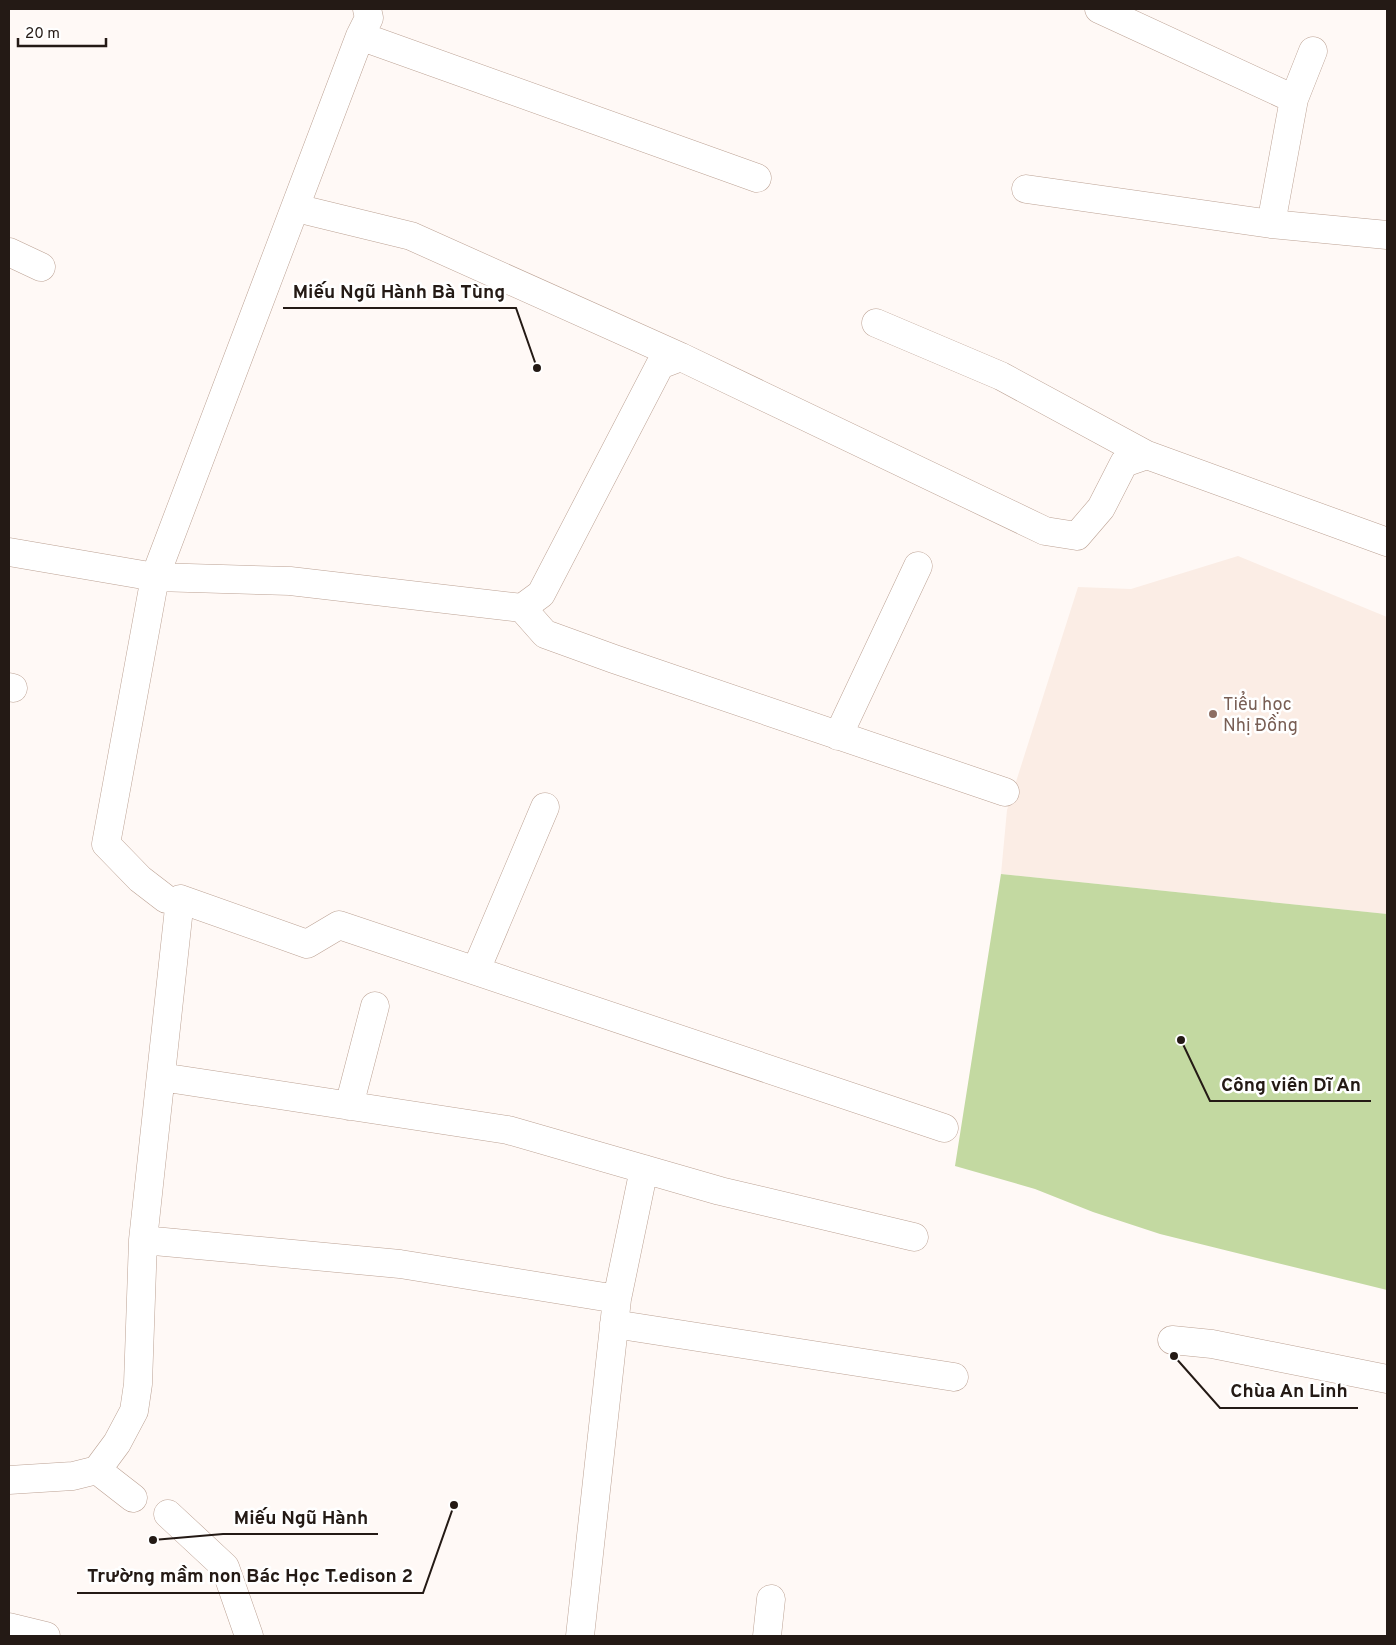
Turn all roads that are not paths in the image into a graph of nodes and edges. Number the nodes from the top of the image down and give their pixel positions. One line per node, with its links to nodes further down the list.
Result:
1 (367, 9): 3 (street)
2 (1100, 9): 5 (street)
3 (360, 36): 6 (street); 8 (street)
4 (1313, 51): 5 (street)
5 (1294, 99): 9 (street)
6 (757, 178)
7 (1026, 188): 9 (street)
8 (296, 208): 14 (street); 19 (street)
9 (1271, 224): 10 (street)
10 (1387, 235)
11 (9, 252): 12 (street)
12 (41, 267)
13 (876, 323): 15 (street)
14 (681, 356): 15 (street); 20 (street)
15 (1147, 455): 16 (street)
16 (1387, 542)
17 (9, 552): 19 (street)
18 (918, 566): 21 (street)
19 (155, 577): 20 (street); 24 (street)
20 (522, 608): 21 (street)
21 (838, 736): 22 (street)
22 (1005, 792)
23 (545, 807): 25 (street)
24 (166, 899)
25 (476, 970): 27 (street); 29 (street)
26 (375, 1006): 28 (street)
27 (161, 1077): 28 (street); 32 (street)
28 (349, 1106): 30 (street)
29 (944, 1128)
30 (644, 1169): 31 (street); 33 (street)
31 (914, 1237)
32 (143, 1240): 33 (street); 37 (street)
33 (615, 1312): 35 (street); 45 (street)
34 (1172, 1340): 36 (street)
35 (954, 1377)
36 (1387, 1379)
37 (97, 1470): 38 (street); 39 (street)
38 (9, 1480)
39 (133, 1498)
40 (168, 1514): 44 (street)
41 (771, 1599): 46 (street)
42 (9, 1627): 43 (street)
43 (46, 1636)
44 (249, 1636)
45 (580, 1636)
46 (768, 1636)

